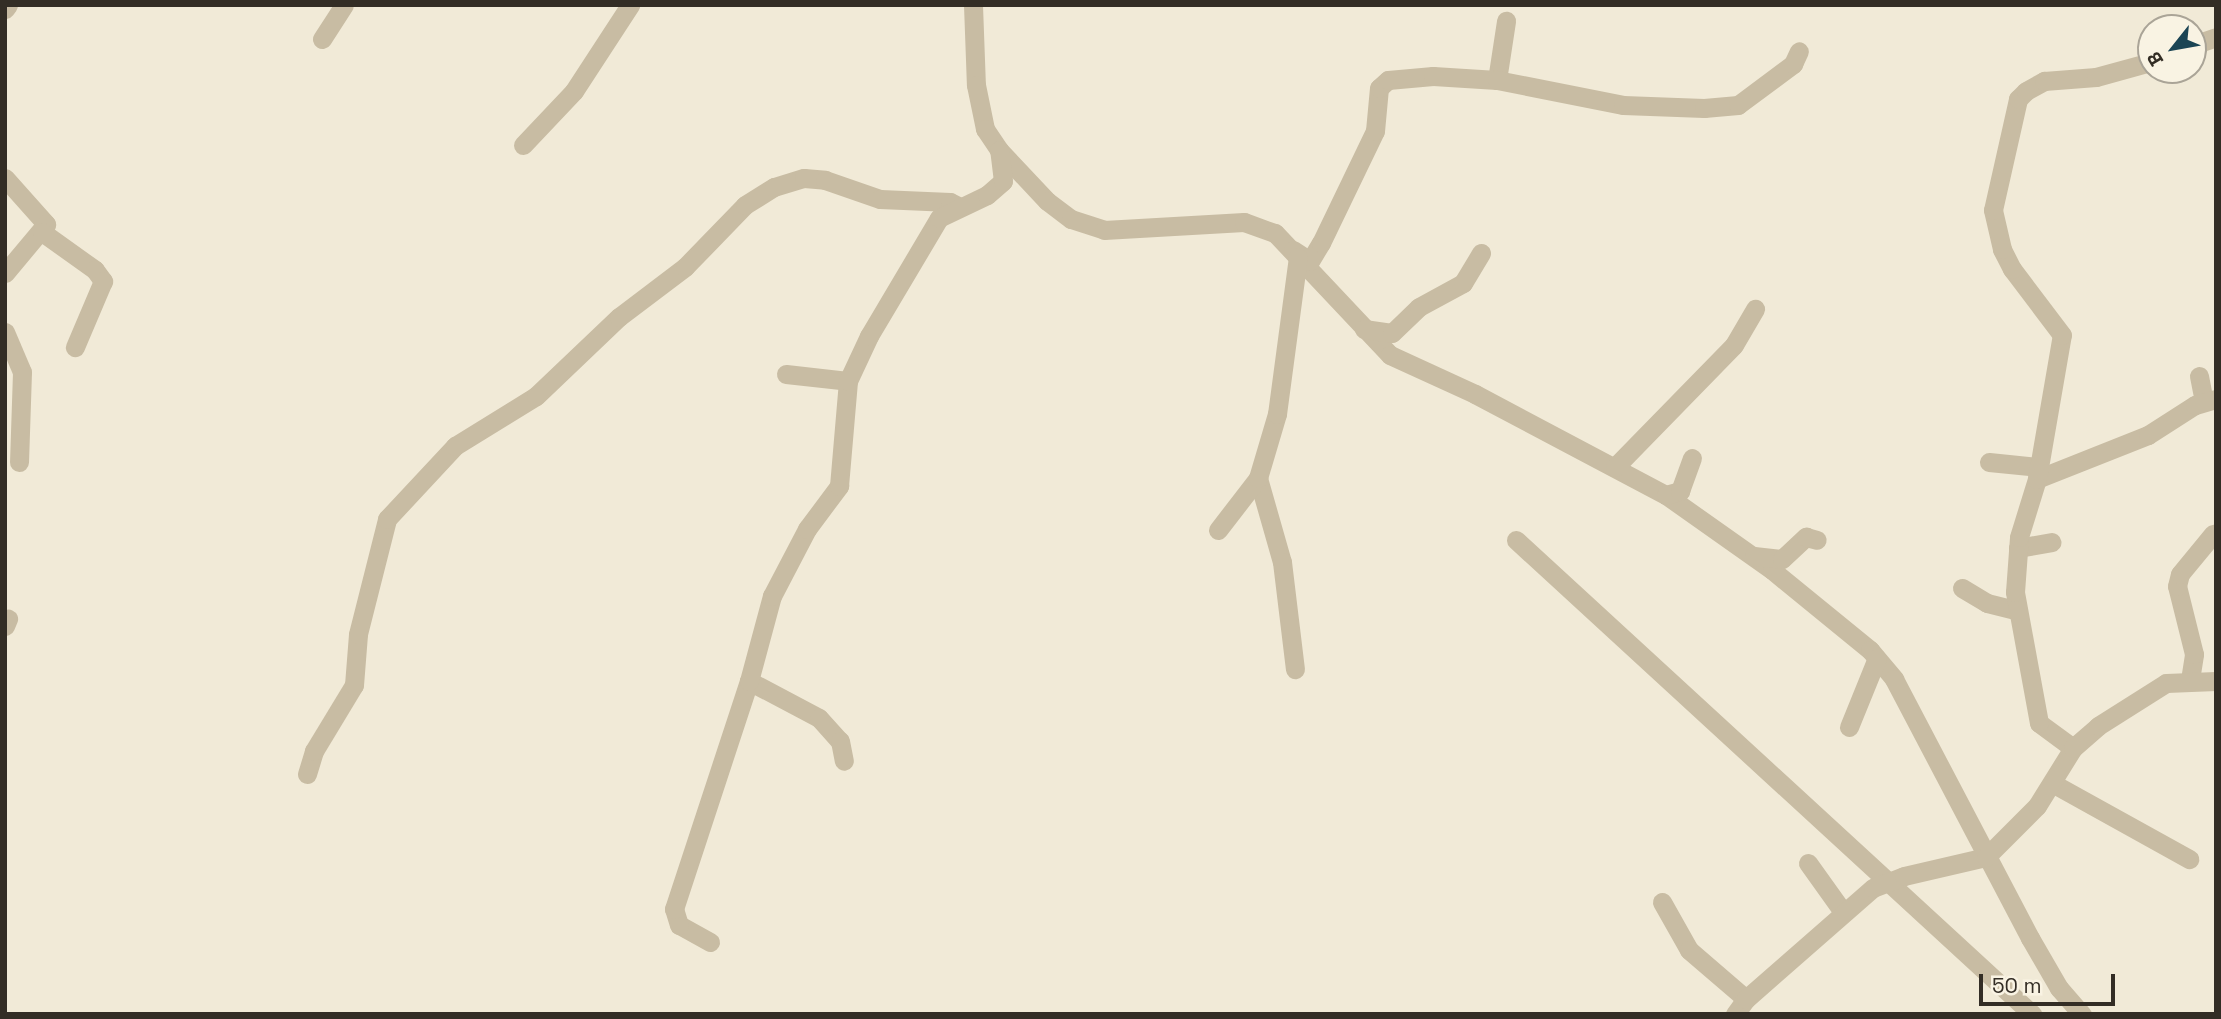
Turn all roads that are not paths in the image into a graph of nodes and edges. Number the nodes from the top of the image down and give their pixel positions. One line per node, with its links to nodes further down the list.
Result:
1 (344, 5): 5 (street)
2 (630, 5): 9 (street)
3 (973, 5): 10 (street)
4 (1506, 21): 8 (street)
5 (322, 39)
6 (1799, 51): 8 (street)
7 (2137, 66): 29 (street)
8 (1497, 80): 14 (street)
9 (523, 145)
10 (999, 150): 12 (street); 14 (street)
11 (5, 178): 13 (street)
12 (960, 207): 23 (street); 49 (street)
13 (42, 232): 16 (street); 20 (street)
14 (1295, 253): 18 (street); 30 (street)
15 (1481, 253): 18 (street)
16 (5, 273)
17 (1755, 309): 28 (street)
18 (1364, 329): 28 (street)
19 (5, 332): 26 (street)
20 (75, 347)
21 (786, 374): 23 (street)
22 (2199, 376): 24 (street)
23 (848, 381): 44 (street)
24 (2210, 400): 29 (street)
25 (1692, 458): 31 (street)
26 (19, 462)
27 (1989, 462): 29 (street)
28 (1615, 467): 31 (street)
29 (2038, 473): 37 (street)
30 (1258, 478): 32 (street); 42 (street)
31 (1666, 495): 38 (street)
32 (1218, 530)
33 (2213, 534): 43 (street)
34 (1516, 540): 54 (street)
35 (1817, 540): 38 (street)
36 (2051, 542): 37 (street)
37 (2018, 548): 40 (street)
38 (1753, 556): 41 (street)
39 (1962, 588): 40 (street)
40 (2018, 611): 47 (street)
41 (1877, 658): 46 (street); 51 (street)
42 (1295, 669)
43 (2190, 680): 45 (street); 47 (street)
44 (749, 681): 48 (street); 57 (street)
45 (2216, 681)
46 (1849, 727)
47 (2073, 748): 50 (street)
48 (844, 761)
49 (307, 774)
50 (2052, 783): 51 (street); 52 (street)
51 (1986, 857): 54 (street); 60 (street)
52 (2189, 859)
53 (1808, 863): 56 (street)
54 (1884, 882): 56 (street); 59 (street)
55 (1662, 902): 58 (street)
56 (1843, 912): 58 (street)
57 (710, 942)
58 (1740, 1006)
59 (2032, 1014)
60 (2082, 1014)

